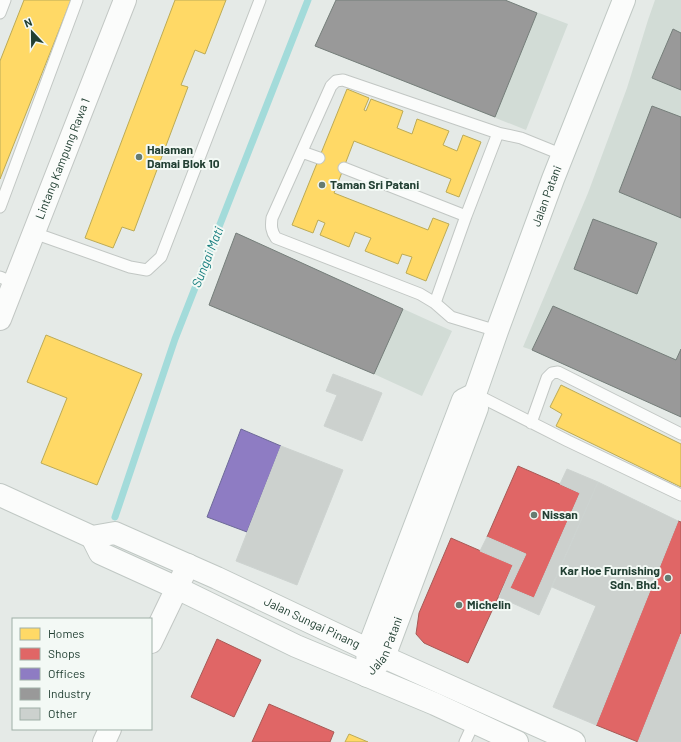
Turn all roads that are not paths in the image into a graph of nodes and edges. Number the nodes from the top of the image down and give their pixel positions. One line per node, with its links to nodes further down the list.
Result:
1 (5, 0): 6 (lane)
2 (77, 0): 12 (lane)
3 (125, 0): 14 (main road, Lintang Kampung Rawa 1)
4 (260, 0): 14 (lane)
5 (624, 0): 9 (main road, Jalan Patani)
6 (0, 13)
7 (498, 133): 8 (lane); 9 (lane); 13 (lane)
8 (302, 152): 10 (lane); 16 (lane)
9 (563, 155): 18 (main road, Jalan Patani)
10 (319, 158)
11 (344, 168): 13 (lane)
12 (0, 208)
13 (466, 216): 16 (lane)
14 (34, 233): 15 (main road, Lintang Kampung Rawa 1)
15 (7, 280): 17 (main road, Lintang Kampung Rawa 1)
16 (434, 303): 18 (lane)
17 (0, 319)
18 (497, 331): 19 (main road, Jalan Patani)
19 (475, 394): 20 (lane); 28 (main road, Jalan Patani)
20 (531, 423): 21 (lane); 23 (lane)
21 (681, 434)
22 (0, 495): 24 (main road)
23 (681, 495)
24 (92, 537): 25 (main road, Jalan Sungai Pinang); 26 (main road)
25 (188, 566): 26 (main road); 28 (main road, Jalan Sungai Pinang)
26 (177, 588): 27 (main road); 29 (main road)
27 (152, 640)
28 (376, 653): 29 (main road, Jalan Patani); 30 (main road, Jalan Sungai Pinang)
29 (367, 676): 31 (main road)
30 (483, 701): 31 (lane); 36 (main road, Jalan Sungai Pinang)
31 (474, 722): 34 (lane); 35 (main road)
32 (110, 730): 33 (main road)
33 (104, 742)
34 (465, 742)
35 (517, 742)
36 (574, 742)

